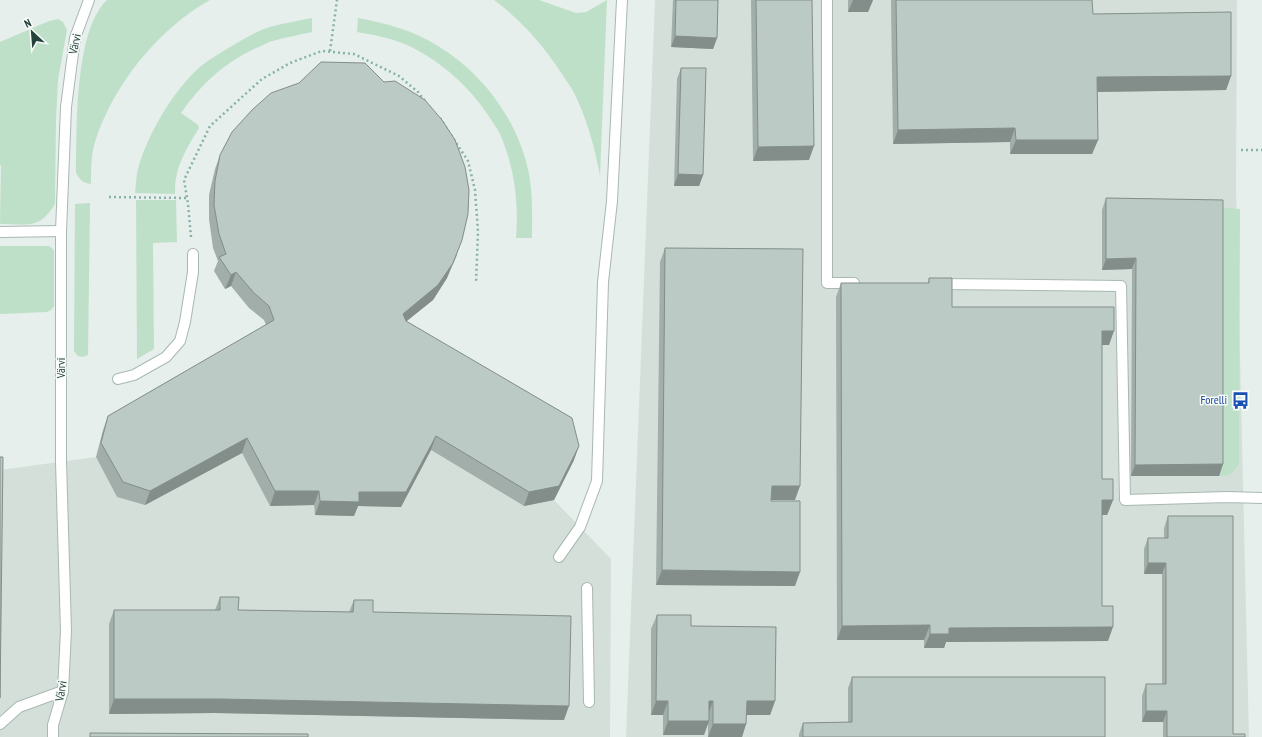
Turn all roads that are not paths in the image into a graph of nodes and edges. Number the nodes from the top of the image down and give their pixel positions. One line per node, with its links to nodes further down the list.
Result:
1 (89, 0): 4 (lane, Värvi)
2 (622, 0): 11 (lane)
3 (827, 0): 7 (lane)
4 (61, 230): 5 (lane); 13 (lane, Värvi)
5 (0, 232)
6 (193, 254): 9 (lane)
7 (866, 283)
8 (930, 284): 10 (lane)
9 (118, 379)
10 (1262, 498)
11 (559, 557)
12 (587, 588): 14 (lane)
13 (63, 691): 15 (lane); 16 (lane, Värvi)
14 (589, 702)
15 (0, 724)
16 (53, 737)

